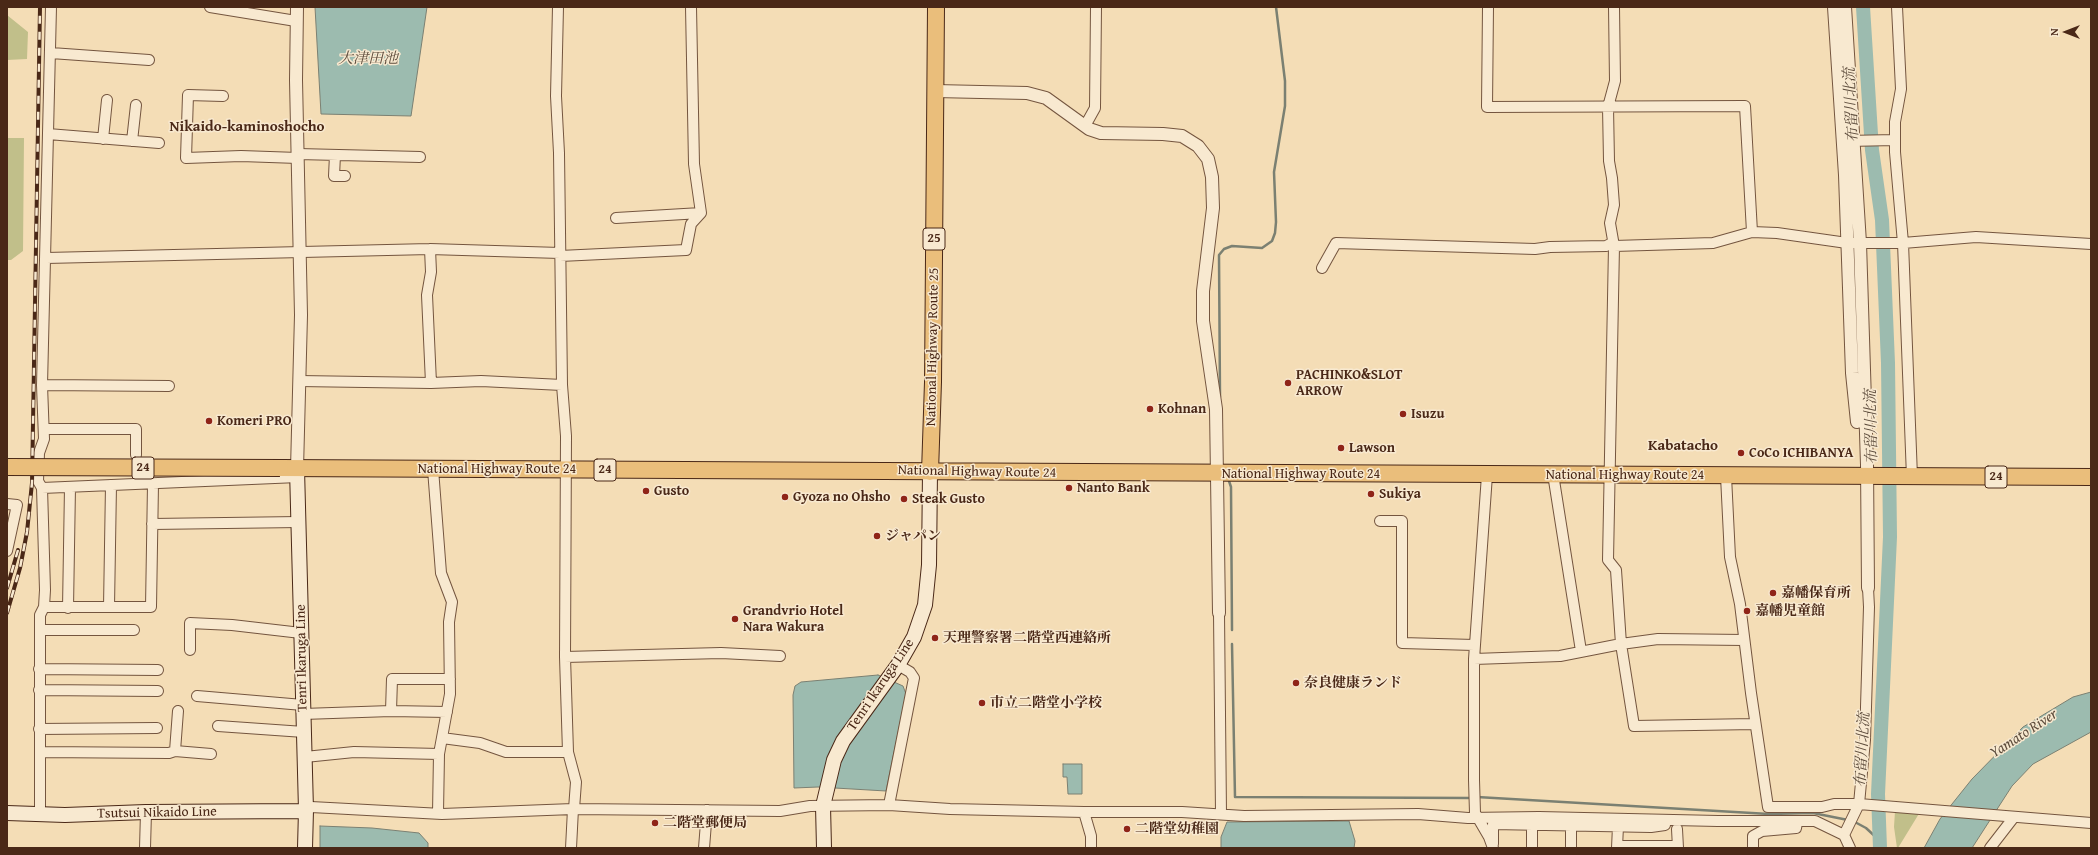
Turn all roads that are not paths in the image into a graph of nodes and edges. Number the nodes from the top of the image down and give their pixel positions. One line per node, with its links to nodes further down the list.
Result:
1 (51, 7): 14 (street)
2 (210, 7): 13 (street)
3 (297, 7): 13 (street)
4 (558, 7): 41 (street)
5 (691, 7): 32 (street)
6 (936, 7): 16 (highway, National Highway Route 25 / 25)
7 (1096, 7): 21 (street)
8 (1488, 7): 20 (street)
9 (1614, 7): 20 (street)
10 (1834, 7): 26 (street)
11 (1845, 7): 26 (street)
12 (1897, 7): 24 (street)
13 (296, 21): 29 (street)
14 (51, 53): 15 (street); 22 (street)
15 (149, 60)
16 (935, 91): 21 (street); 54 (highway, National Highway Route 25 / 25)
17 (223, 96): 29 (street)
18 (106, 100): 23 (street)
19 (136, 105): 25 (street)
20 (1608, 107): 34 (street); 37 (street)
21 (1085, 126): 56 (street)
22 (48, 134): 23 (street); 42 (street)
23 (103, 139): 25 (street)
24 (1893, 140): 26 (street); 36 (street)
25 (132, 141): 27 (street)
26 (1852, 141): 35 (street)
27 (159, 143)
28 (335, 155): 29 (street); 30 (street); 31 (street)
29 (298, 156): 40 (street)
30 (420, 157)
31 (345, 176)
32 (701, 213): 33 (street); 41 (street)
33 (616, 218)
34 (1752, 232): 35 (street); 37 (street)
35 (1858, 243): 36 (street); 61 (street)
36 (1901, 243): 38 (street); 62 (street)
37 (1613, 244): 43 (street); 59 (street)
38 (2091, 244)
39 (430, 249): 40 (street); 41 (street); 45 (street)
40 (300, 252): 42 (street); 44 (street)
41 (560, 254): 48 (street)
42 (46, 258): 46 (street)
43 (1322, 268)
44 (299, 381): 45 (street); 55 (street)
45 (431, 384): 48 (street)
46 (42, 385): 47 (street); 49 (street)
47 (169, 386)
48 (562, 386): 53 (street)
49 (44, 430): 50 (street); 67 (street)
50 (136, 455)
51 (7, 467): 55 (highway, National Highway Route 24 / 24, bridge)
52 (433, 469): 53 (highway, National Highway Route 24 / 24); 55 (highway, National Highway Route 24 / 24); 92 (street)
53 (566, 470): 54 (highway, National Highway Route 24 / 24); 87 (street)
54 (930, 472): 56 (highway, National Highway Route 24 / 24); 90 (main road, Tenri Ikaruga Line)
55 (297, 473): 64 (street); 70 (main road, Tenri Ikaruga Line)
56 (1217, 474): 58 (highway, National Highway Route 24 / 24); 77 (street)
57 (1553, 474): 58 (highway, National Highway Route 24 / 24); 59 (highway, National Highway Route 24 / 24); 85 (street)
58 (1487, 475): 83 (street)
59 (1611, 475): 60 (highway, National Highway Route 24 / 24); 82 (street)
60 (1726, 476): 61 (highway, National Highway Route 24 / 24); 81 (street)
61 (1869, 477): 62 (highway, National Highway Route 24 / 24); 73 (street)
62 (1906, 477): 63 (highway, National Highway Route 24 / 24)
63 (2091, 477)
64 (153, 484): 65 (street); 71 (street)
65 (111, 485): 66 (street); 75 (street)
66 (70, 487): 67 (street); 76 (street)
67 (42, 488): 74 (street)
68 (7, 504): 72 (street)
69 (1380, 521): 83 (street)
70 (299, 522): 71 (street); 80 (main road, Tenri Ikaruga Line)
71 (152, 524): 75 (street)
72 (7, 551)
73 (1868, 588): 112 (street)
74 (44, 607): 76 (street); 78 (street)
75 (109, 607): 76 (street)
76 (68, 608)
77 (1219, 613): 124 (street)
78 (40, 630): 79 (street); 89 (street)
79 (134, 630)
80 (301, 633): 84 (street); 96 (main road, Tenri Ikaruga Line)
81 (1744, 640): 82 (street); 100 (street)
82 (1621, 644): 85 (street); 100 (street)
83 (1474, 645): 88 (street)
84 (190, 650)
85 (1581, 651): 88 (street)
86 (780, 656): 87 (street)
87 (566, 657): 108 (street)
88 (1474, 659): 128 (street)
89 (39, 669): 91 (street); 93 (street)
90 (895, 669): 113 (street); 114 (main road, Tenri Ikaruga Line)
91 (158, 670)
92 (450, 679): 98 (street); 99 (street)
93 (39, 690): 94 (street); 103 (street)
94 (158, 691)
95 (197, 696): 96 (street)
96 (303, 709): 98 (street); 104 (main road, Tenri Ikaruga Line)
97 (178, 711): 106 (street)
98 (391, 711): 99 (street)
99 (447, 712): 105 (street)
100 (1755, 724): 115 (street)
101 (218, 726): 104 (street)
102 (157, 728): 103 (street)
103 (39, 729): 107 (street)
104 (304, 732): 111 (main road, Tenri Ikaruga Line)
105 (442, 738): 108 (street); 110 (street)
106 (175, 751): 107 (street); 109 (street)
107 (40, 752): 123 (street)
108 (568, 752): 116 (street)
109 (211, 754)
110 (439, 754): 111 (street); 122 (street)
111 (305, 757): 117 (main road, Tenri Ikaruga Line)
112 (1862, 804): 115 (street); 125 (street); 136 (street)
113 (889, 805): 114 (street); 120 (street)
114 (823, 806): 118 (street); 143 (main road, Tenri Ikaruga Line)
115 (1821, 808): 127 (street)
116 (573, 809): 118 (street); 122 (street); 141 (street)
117 (306, 810): 119 (main road, Tsutsui Nikaido Line); 122 (street); 140 (main road, Tenri Ikaruga Line)
118 (707, 810): 142 (street)
119 (146, 812): 123 (main road, Tsutsui Nikaido Line); 139 (street)
120 (1084, 812): 124 (street); 144 (street)
121 (7, 813): 123 (main road, Tsutsui Nikaido Line)
122 (438, 813)
123 (40, 814)
124 (1221, 814): 128 (street)
125 (2012, 816): 130 (street); 150 (street)
126 (1669, 820): 128 (street); 129 (street); 134 (street)
127 (1816, 820): 129 (street); 136 (street)
128 (1478, 821): 131 (street); 137 (street)
129 (1798, 822): 148 (street)
130 (2091, 823)
131 (1493, 824): 132 (street); 137 (street)
132 (1532, 825): 133 (street); 145 (street)
133 (1571, 825): 134 (street); 146 (street)
134 (1618, 826): 147 (street)
135 (1677, 829): 138 (street)
136 (1846, 831): 149 (street)
137 (1492, 846)
138 (1678, 847): 147 (street)
139 (145, 848)
140 (305, 848)
141 (571, 848)
142 (704, 848)
143 (824, 848)
144 (1091, 848)
145 (1532, 848)
146 (1571, 848)
147 (1618, 848)
148 (1754, 848)
149 (1850, 848)
150 (1990, 848)

